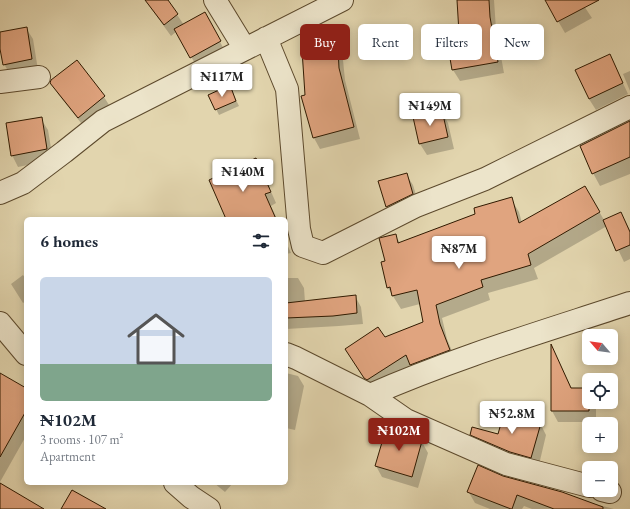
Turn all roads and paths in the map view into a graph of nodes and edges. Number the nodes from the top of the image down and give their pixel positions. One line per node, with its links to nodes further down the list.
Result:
1 (215, 0): 4 (street)
2 (342, 0): 3 (street)
3 (266, 38): 4 (street); 7 (street)
4 (245, 49): 8 (street)
5 (39, 77): 6 (street)
6 (0, 82)
7 (630, 107)
8 (0, 193)
9 (630, 303): 13 (street)
10 (0, 323): 11 (street)
11 (24, 352)
12 (288, 355): 13 (street)
13 (370, 395): 14 (street)
14 (582, 484)
15 (177, 485): 16 (street)
16 (209, 509)

